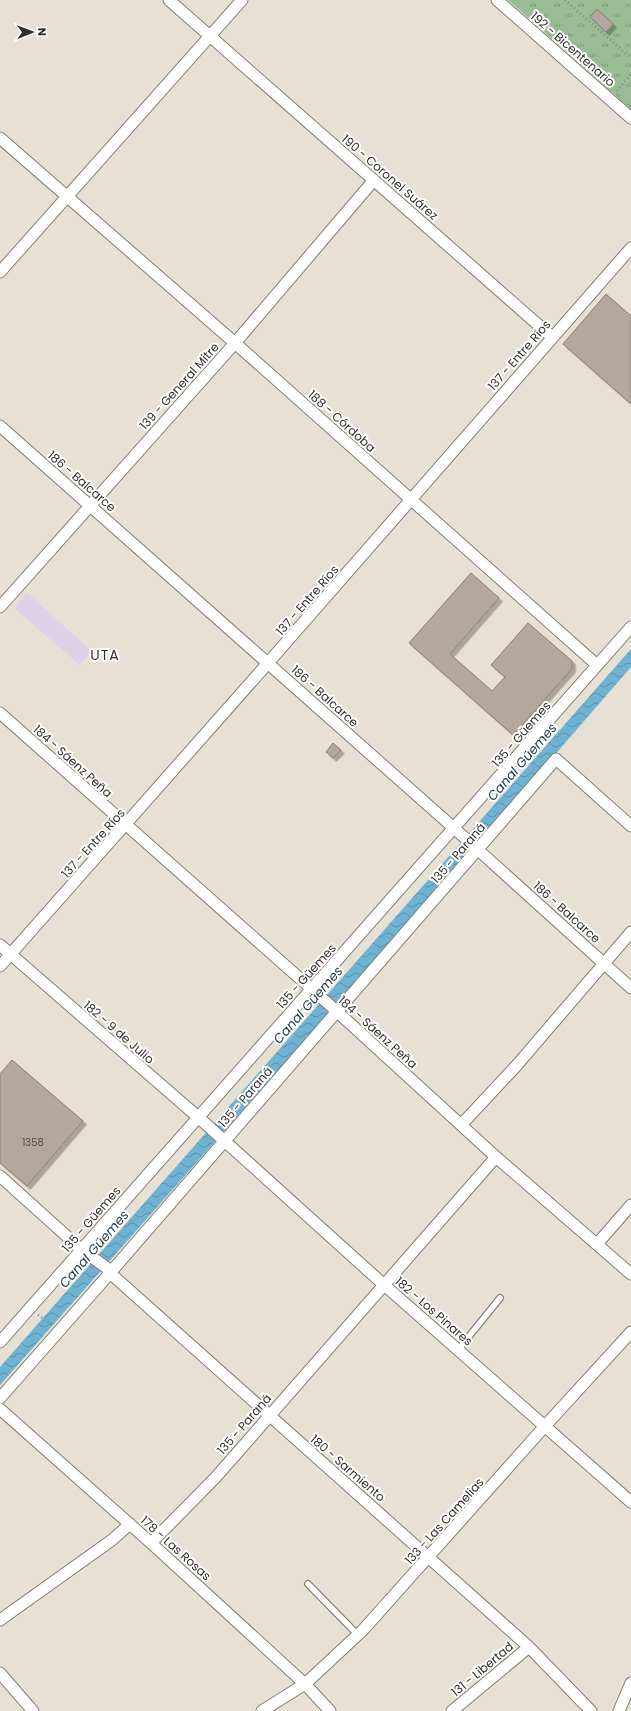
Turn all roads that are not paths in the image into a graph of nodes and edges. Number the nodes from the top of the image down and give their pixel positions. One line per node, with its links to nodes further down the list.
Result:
1 (169, 0): 4 (street, 190 - Coronel Suárez)
2 (242, 0): 4 (street)
3 (497, 0): 5 (street, 192 - Bicentenario)
4 (210, 36): 7 (street, 190 - Coronel Suárez); 8 (street)
5 (631, 118)
6 (0, 138): 8 (street, 188 - Córdoba)
7 (374, 180): 11 (street, 190 - Coronel Suárez); 12 (street, 139 - General Mitre)
8 (67, 198): 10 (street); 12 (street, 188 - Córdoba)
9 (631, 248): 11 (street, 137 - Entre Ríos)
10 (0, 272)
11 (552, 337): 14 (street, 137 - Entre Ríos)
12 (235, 343): 14 (street, 188 - Córdoba); 15 (street, 139 - General Mitre)
13 (0, 426): 15 (street, 186 - Balcarce)
14 (411, 500): 18 (street, 137 - Entre Ríos); 19 (street, 188 - Córdoba)
15 (90, 505): 16 (street, 139 - General Mitre); 18 (street, 186 - Balcarce)
16 (0, 607)
17 (631, 627): 19 (street, 135 - Güemes)
18 (268, 663): 21 (street, 137 - Entre Ríos); 23 (street, 186 - Balcarce)
19 (597, 665): 23 (street, 135 - Güemes)
20 (0, 713): 21 (street, 184 - Sáenz Peña)
21 (126, 825): 27 (street, 137 - Entre Ríos); 31 (street, 184 - Sáenz Peña)
22 (631, 826): 24 (street, 135 - Paraná)
23 (457, 831): 24 (street, 186 - Balcarce); 31 (street, 135 - Güemes)
24 (475, 847): 28 (street, 186 - Balcarce); 32 (street, 135 - Paraná)
25 (631, 932): 28 (street)
26 (0, 945): 27 (street, 182 - 9 de Julio)
27 (10, 954): 29 (street, 137 - Entre Ríos); 33 (street, 182 - 9 de Julio)
28 (604, 964): 30 (street, 186 - Balcarce); 34 (street)
29 (0, 966)
30 (631, 988)
31 (315, 993): 32 (street, 184 - Sáenz Peña); 33 (street, 135 - Güemes)
32 (334, 1009): 34 (street, 184 - Sáenz Peña); 35 (street, 135 - Paraná)
33 (200, 1120): 35 (street, 182 - 9 de Julio); 40 (street, 135 - Güemes)
34 (461, 1125): 36 (street, 184 - Sáenz Peña)
35 (222, 1140): 41 (street, 135 - Paraná); 43 (street, 182 - Los Pinares)
36 (496, 1157): 39 (street, 184 - Sáenz Peña); 43 (street, 135 - Paraná)
37 (0, 1176): 40 (street, 180 - Sarmiento)
38 (631, 1205): 39 (street)
39 (597, 1244): 42 (street, 184 - Sáenz Peña)
40 (85, 1252): 41 (street, 180 - Sarmiento); 46 (street, 135 - Güemes)
41 (108, 1270): 48 (street, 135 - Paraná); 50 (street, 180 - Sarmiento)
42 (631, 1274)
43 (383, 1284): 47 (street, 182 - Los Pinares); 50 (street, 135 - Paraná)
44 (500, 1298): 47 (lane)
45 (631, 1332): 51 (street, 133 - Las Camelias)
46 (0, 1342)
47 (458, 1350): 51 (street, 182 - Los Pinares)
48 (0, 1398)
49 (0, 1410): 53 (street, 178 - Las Rosas)
50 (269, 1416): 54 (street, 135 - Paraná); 55 (street, 180 - Sarmiento)
51 (545, 1426): 52 (street, 182 - Los Pinares); 55 (street, 133 - Las Camelias)
52 (631, 1502)
53 (130, 1524): 54 (street, 178 - Las Rosas); 57 (street)
54 (151, 1543): 62 (street, 178 - Las Rosas)
55 (429, 1557): 58 (street, 133 - Las Camelias); 59 (street, 180 - Sarmiento)
56 (308, 1584): 58 (lane)
57 (0, 1620)
58 (358, 1635): 62 (street, 133 - Las Camelias)
59 (529, 1647): 66 (street, 131 - Libertad); 67 (street, 180 - Sarmiento)
60 (0, 1673): 63 (street)
61 (631, 1683): 68 (street)
62 (305, 1684): 64 (street, 133 - Las Camelias); 65 (street, 178 - Las Rosas)
63 (33, 1711)
64 (262, 1711)
65 (330, 1711)
66 (452, 1711)
67 (591, 1711)
68 (619, 1711)

